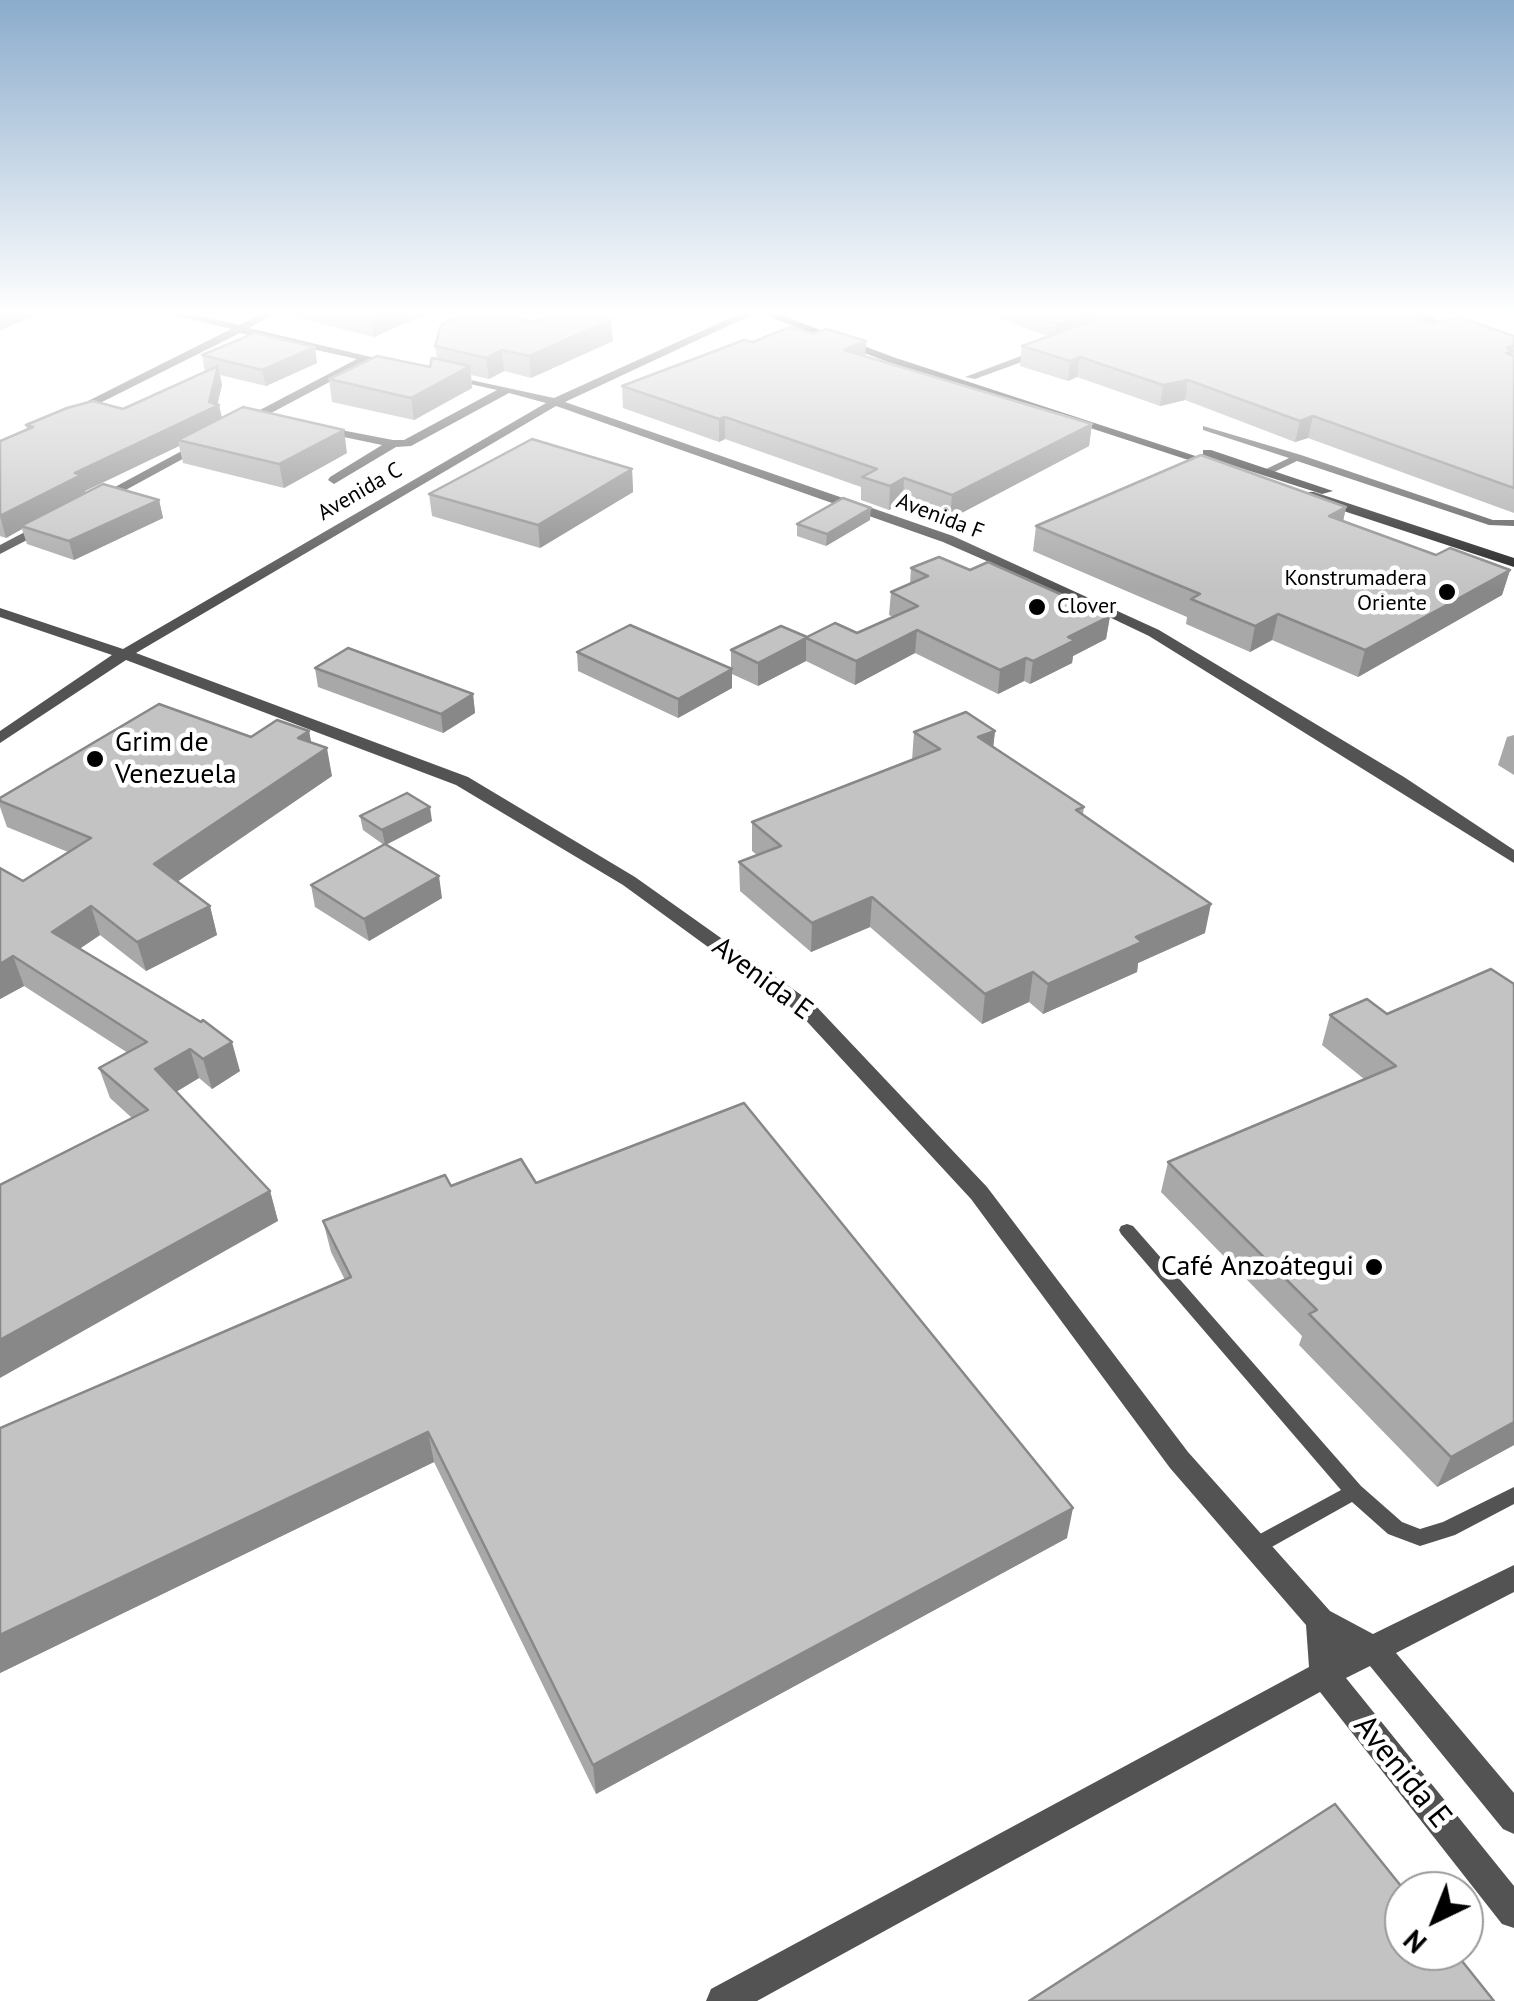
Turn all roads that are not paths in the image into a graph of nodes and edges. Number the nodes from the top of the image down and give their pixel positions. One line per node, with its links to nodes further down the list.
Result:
1 (92, 403): 10 (street)
2 (282, 403): 8 (street)
3 (482, 403): 13 (street)
4 (552, 403): 24 (street, Avenida C)
5 (558, 403): 26 (street, Avenida F)
6 (1024, 403): 22 (main road)
7 (1055, 403): 15 (main road)
8 (258, 416): 9 (street); 17 (street)
9 (278, 420)
10 (57, 421)
11 (297, 424): 13 (street)
12 (1206, 428): 14 (lane)
13 (393, 444): 16 (street)
14 (1298, 457): 15 (lane); 19 (lane)
15 (1266, 472): 21 (main road)
16 (334, 480)
17 (86, 506)
18 (69, 514): 20 (street)
19 (1514, 523)
20 (0, 550)
21 (1514, 552)
22 (1514, 564)
23 (0, 612): 24 (street, Avenida E)
24 (124, 654): 25 (street, Avenida C); 30 (street, Avenida E)
25 (0, 738)
26 (1514, 858)
27 (1127, 1230): 28 (lane)
28 (1354, 1492): 29 (lane); 30 (lane)
29 (1514, 1496)
30 (1254, 1547): 32 (street, Avenida E)
31 (1514, 1578): 33 (street)
32 (1320, 1620): 33 (street, Avenida E); 34 (street)
33 (1376, 1650): 34 (street); 35 (street, Avenida E)
34 (1324, 1674): 36 (street, Avenida E); 37 (street)
35 (1514, 1818)
36 (1514, 1912)
37 (723, 2001)

